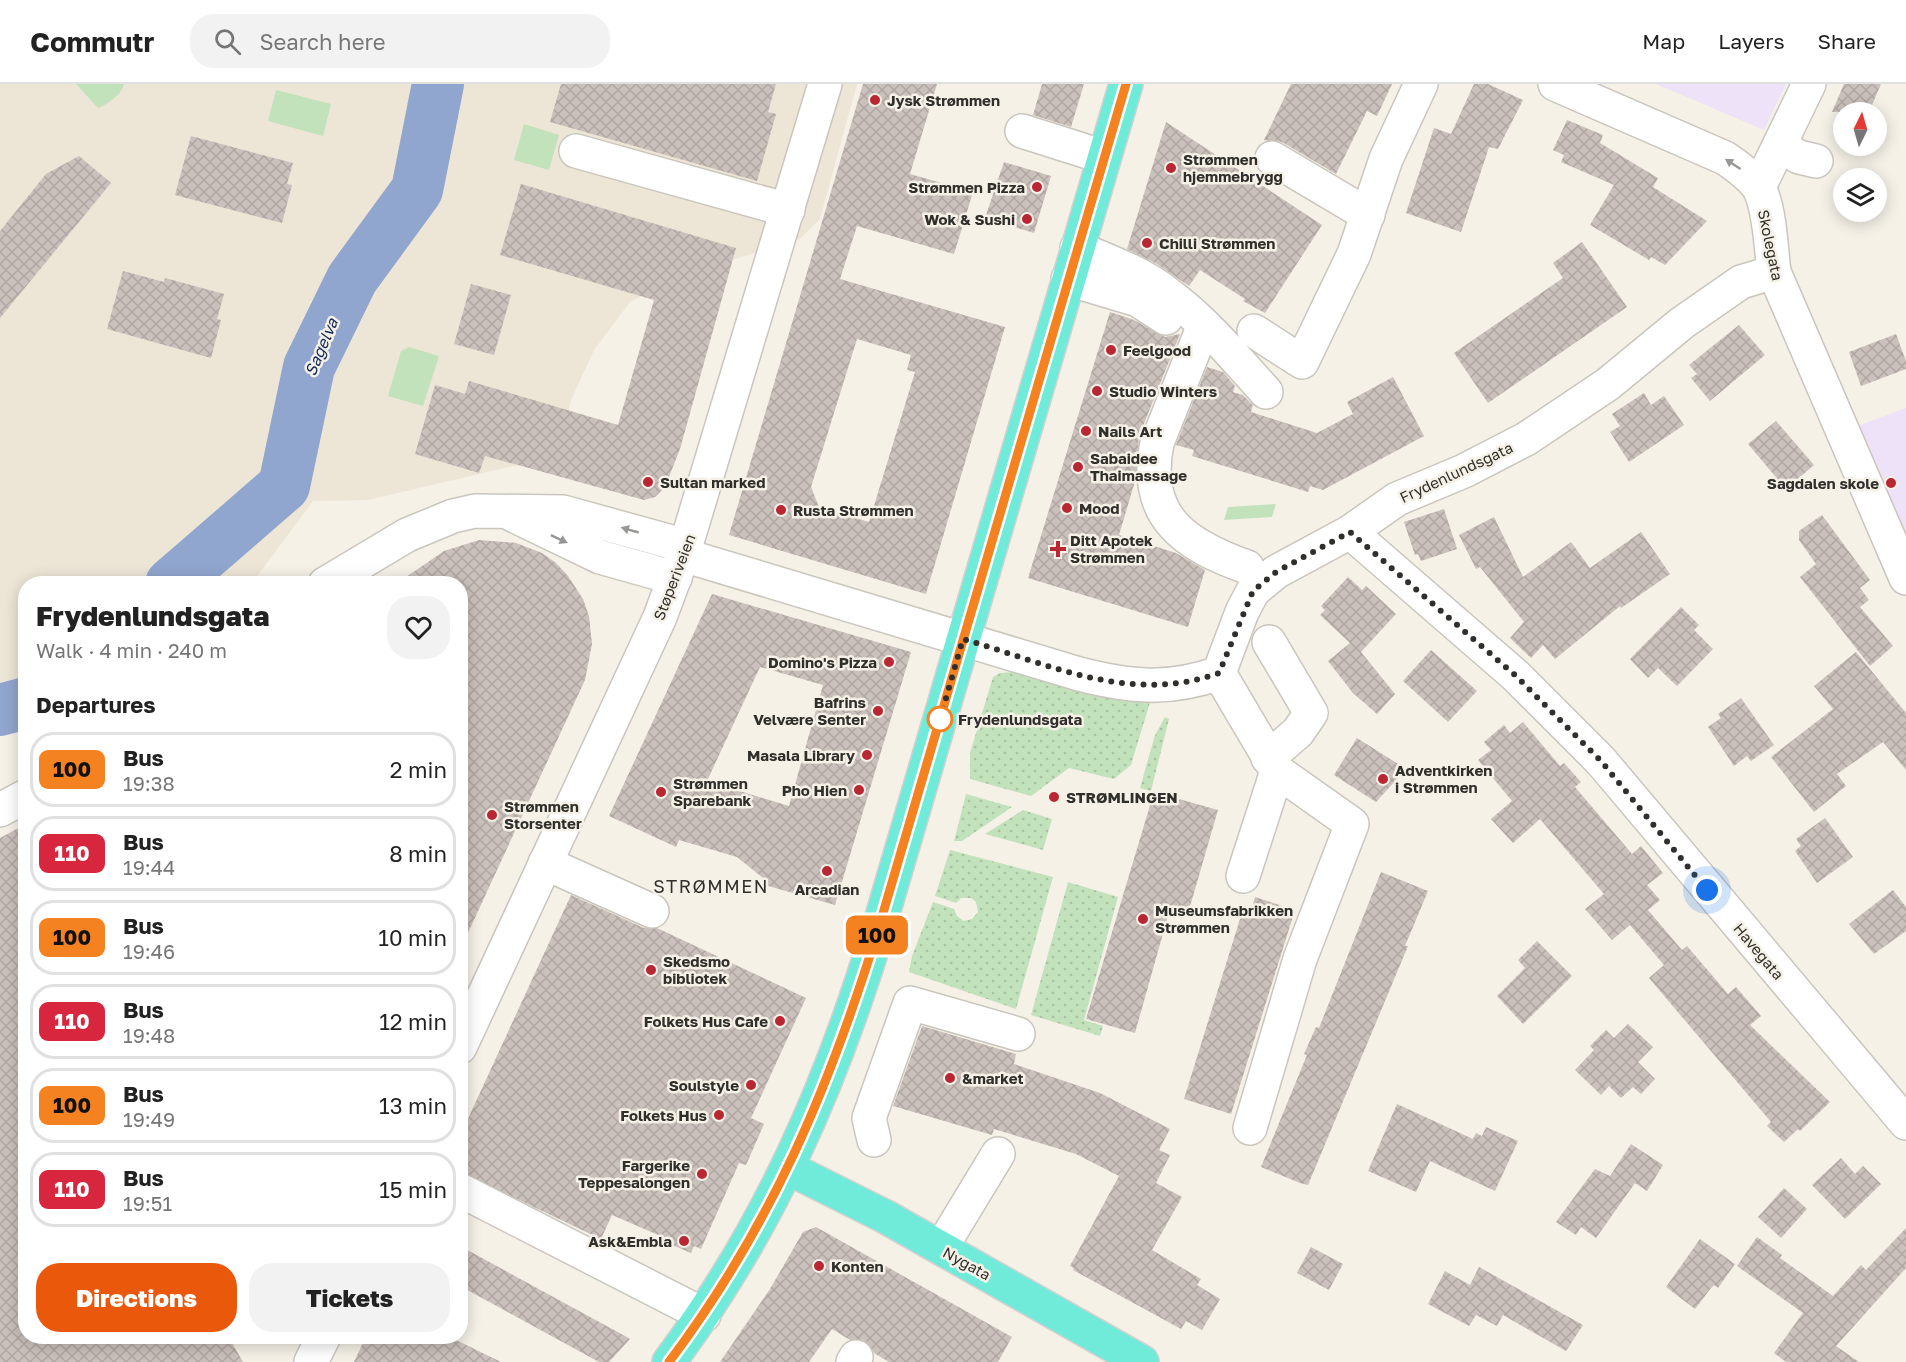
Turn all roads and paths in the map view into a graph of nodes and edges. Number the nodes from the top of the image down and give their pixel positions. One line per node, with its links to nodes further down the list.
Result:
1 (825, 84): 13 (street, Støperiveien)
2 (1126, 84): 9 (main road)
3 (1421, 84): 14 (street)
4 (1555, 84): 12 (street, one-way to 4)
5 (1809, 84): 7 (street)
6 (1022, 131): 9 (street)
7 (1780, 146): 11 (street); 12 (street)
8 (576, 151): 13 (street)
9 (1104, 157): 15 (main road)
10 (1272, 158): 14 (street)
11 (1816, 161)
12 (1759, 187): 16 (street, Skolegata)
13 (788, 210): 22 (street, Støperiveien)
14 (1368, 215): 19 (street)
15 (1077, 248): 17 (main road); 18 (street)
16 (1774, 272): 21 (street, Frydenlundsgata); 25 (street, Skolegata)
17 (1068, 279): 18 (street); 26 (main road)
18 (1194, 325): 20 (street); 23 (street)
19 (1254, 331)
20 (1266, 392)
21 (1350, 532): 28 (street, Frydenlundsgata); 37 (street, Havegata)
22 (682, 560): 24 (street); 26 (street); 32 (street, Støperiveien)
23 (1247, 567)
24 (338, 576)
25 (1906, 578)
26 (963, 639): 28 (street); 41 (main road)
27 (1269, 642): 29 (street)
28 (1219, 673): 29 (street)
29 (1272, 764): 33 (street); 38 (street)
30 (18, 800): 31 (street)
31 (0, 810)
32 (545, 863): 34 (street); 35 (street, Støperiveien)
33 (1243, 876)
34 (652, 911)
35 (468, 1030)
36 (1018, 1034): 39 (street)
37 (1906, 1123)
38 (1250, 1128)
39 (874, 1140)
40 (998, 1154): 43 (street)
41 (788, 1168): 43 (main road, Nygata); 44 (main road)
42 (468, 1194): 44 (street)
43 (941, 1248): 48 (main road, Nygata)
44 (704, 1315): 47 (main road)
45 (320, 1344): 46 (street)
46 (311, 1362)
47 (669, 1362)
48 (1142, 1362)

